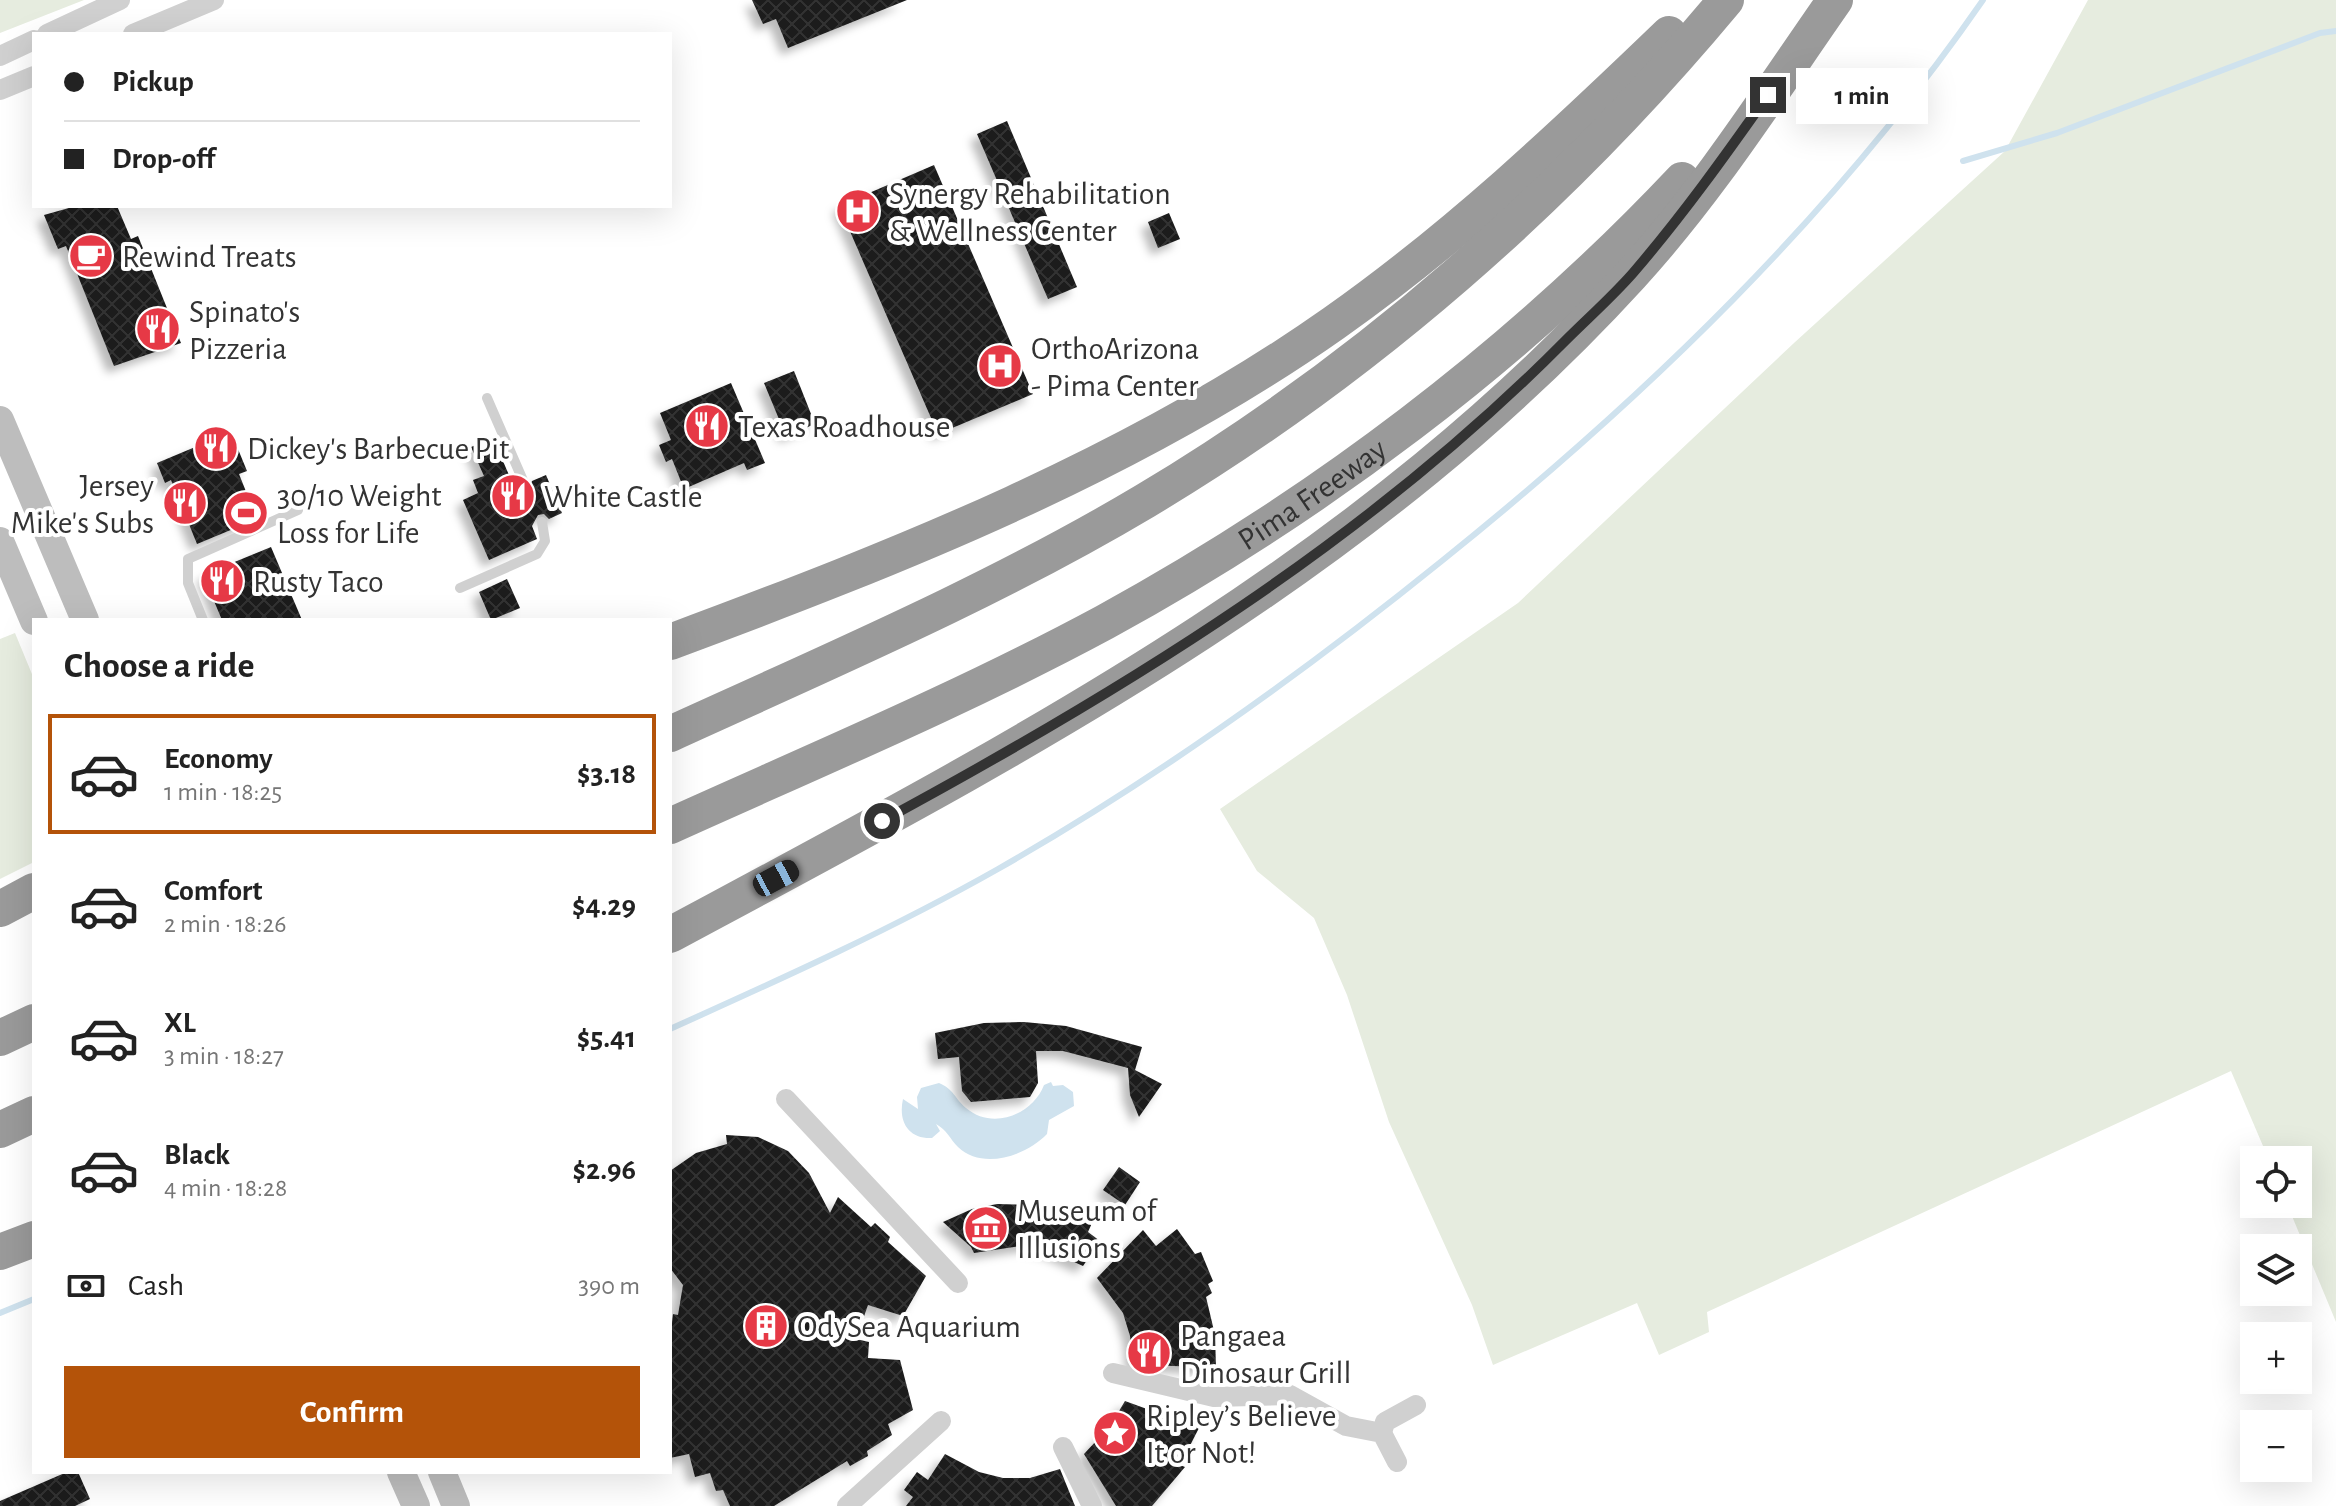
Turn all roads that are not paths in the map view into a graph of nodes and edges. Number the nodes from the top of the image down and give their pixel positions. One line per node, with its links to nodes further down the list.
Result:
1 (120, 0): 6 (street)
2 (214, 0): 7 (street)
3 (1704, 0): 22 (highway)
4 (1726, 0): 23 (highway)
5 (1835, 0): 24 (highway, Pima Freeway); 27 (highway)
6 (51, 32)
7 (138, 32)
8 (32, 41): 9 (street)
9 (0, 56)
10 (32, 77): 11 (street)
11 (0, 90)
12 (487, 398): 14 (lane)
13 (0, 420): 20 (main road)
14 (525, 485)
15 (298, 510): 21 (lane)
16 (542, 522): 18 (lane)
17 (0, 541): 19 (main road)
18 (460, 588)
19 (33, 618)
20 (84, 618)
21 (202, 618)
22 (672, 641)
23 (672, 733)
24 (672, 825)
25 (32, 892): 26 (highway)
26 (0, 909)
27 (672, 934)
28 (32, 1023): 29 (highway)
29 (0, 1038)
30 (786, 1099): 35 (street)
31 (32, 1115): 32 (highway)
32 (0, 1130)
33 (32, 1240): 34 (highway)
34 (0, 1252)
35 (958, 1283)
36 (1113, 1373): 39 (street)
37 (1416, 1405): 39 (street)
38 (941, 1421): 46 (street)
39 (1382, 1433): 41 (street)
40 (1063, 1447): 47 (street)
41 (1397, 1462)
42 (402, 1474): 44 (main road)
43 (443, 1474): 45 (main road)
44 (416, 1506)
45 (456, 1506)
46 (847, 1506)
47 (1092, 1506)

